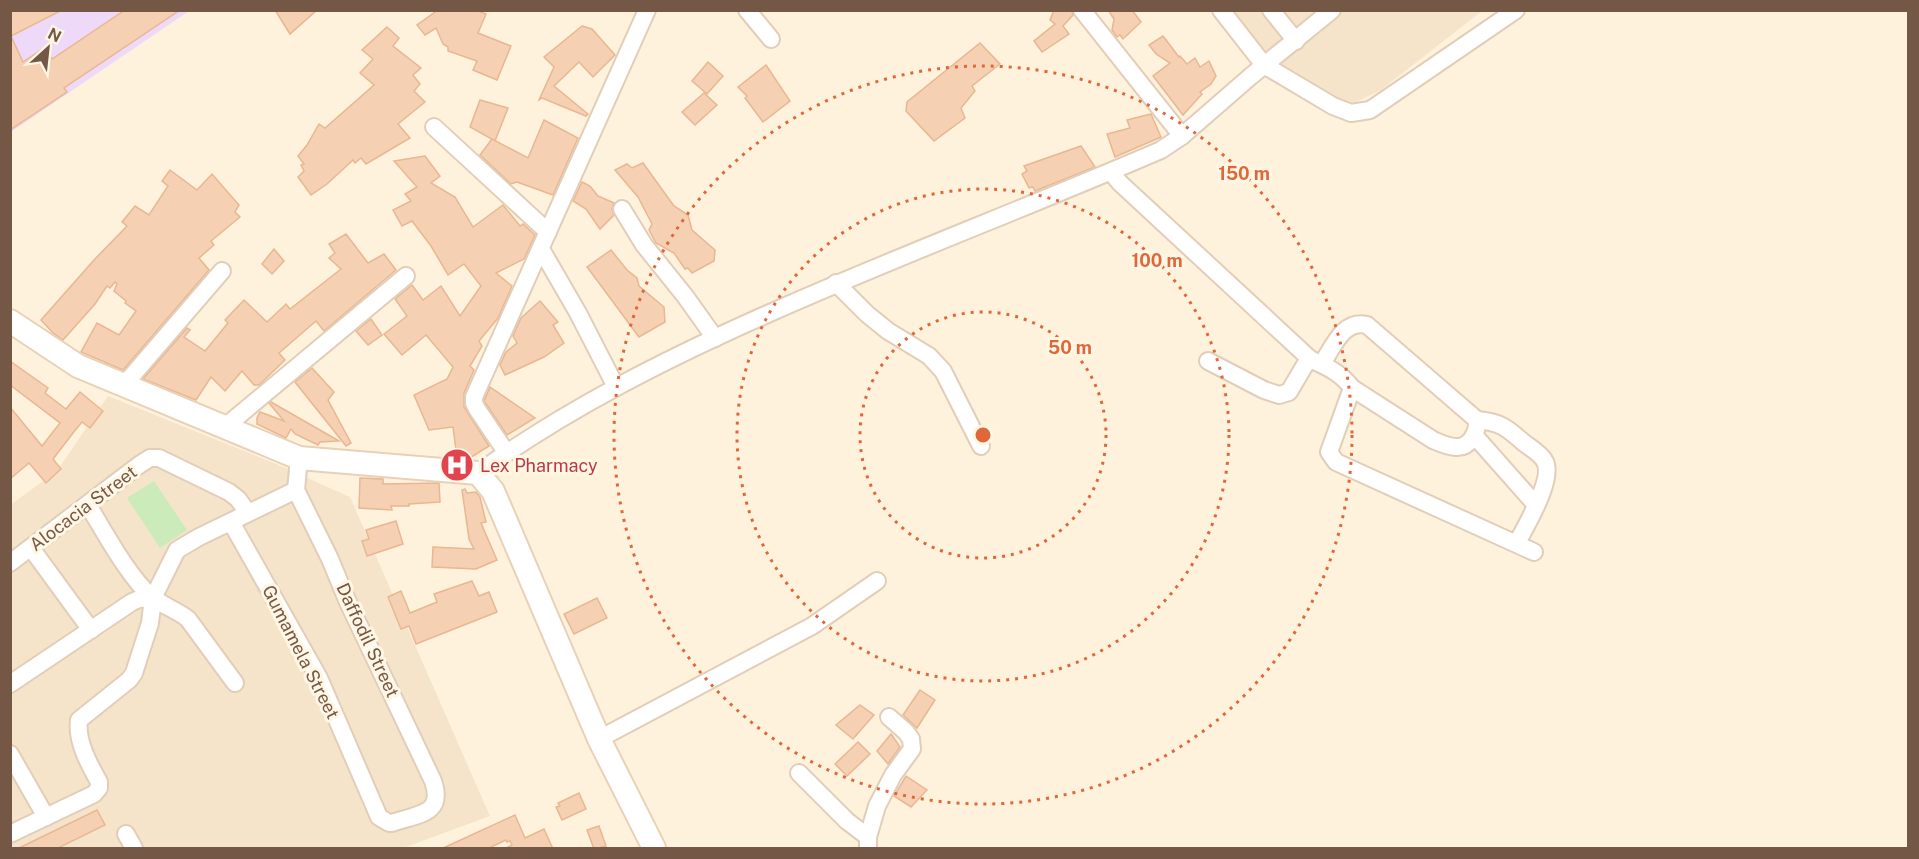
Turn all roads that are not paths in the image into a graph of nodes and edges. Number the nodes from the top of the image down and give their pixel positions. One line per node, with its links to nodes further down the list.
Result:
1 (647, 10): 15 (street)
2 (747, 10): 8 (street)
3 (1082, 10): 12 (street)
4 (1221, 10): 10 (street)
5 (1271, 10): 9 (street)
6 (1332, 10): 9 (street)
7 (1516, 10): 10 (street)
8 (771, 39)
9 (1296, 41): 10 (street)
10 (1264, 65): 12 (street)
11 (434, 127): 15 (street)
12 (1182, 136): 13 (street)
13 (1111, 172): 19 (street); 23 (street)
14 (622, 209): 21 (street)
15 (548, 232): 16 (street)
16 (541, 249): 25 (street); 30 (street)
17 (222, 271): 24 (street)
18 (406, 276): 27 (street)
19 (836, 283): 21 (street); 29 (street)
20 (10, 321): 24 (street)
21 (714, 338): 25 (street)
22 (1208, 361): 23 (street)
23 (1316, 361): 26 (street); 28 (street)
24 (124, 385): 27 (street)
25 (615, 387): 30 (street)
26 (1352, 388): 28 (street); 38 (street)
27 (225, 426): 31 (street)
28 (1476, 428): 35 (street); 35 (street)
29 (981, 446)
30 (506, 452): 32 (street)
31 (299, 459): 32 (street); 33 (street)
32 (478, 473): 48 (street)
33 (296, 490): 36 (street); 52 (street, Daffodil Street)
34 (88, 505): 36 (street, Alocacia Street); 39 (street, Alocacia Street); 43 (street)
35 (1536, 505): 38 (street)
36 (248, 513): 37 (street)
37 (231, 522): 43 (street); 52 (street, Gumamela Street)
38 (1517, 543): 40 (street)
39 (31, 548): 41 (street, Alocacia Street); 44 (street)
40 (1534, 552)
41 (10, 562)
42 (877, 581): 48 (street)
43 (153, 598): 44 (street); 45 (street); 51 (street)
44 (91, 630): 46 (street)
45 (235, 683)
46 (10, 684)
47 (889, 717): 54 (street)
48 (599, 739): 55 (street)
49 (10, 754): 51 (street)
50 (799, 773): 54 (street)
51 (46, 817): 53 (street)
52 (380, 817)
53 (10, 834)
54 (868, 843)
55 (654, 849)

